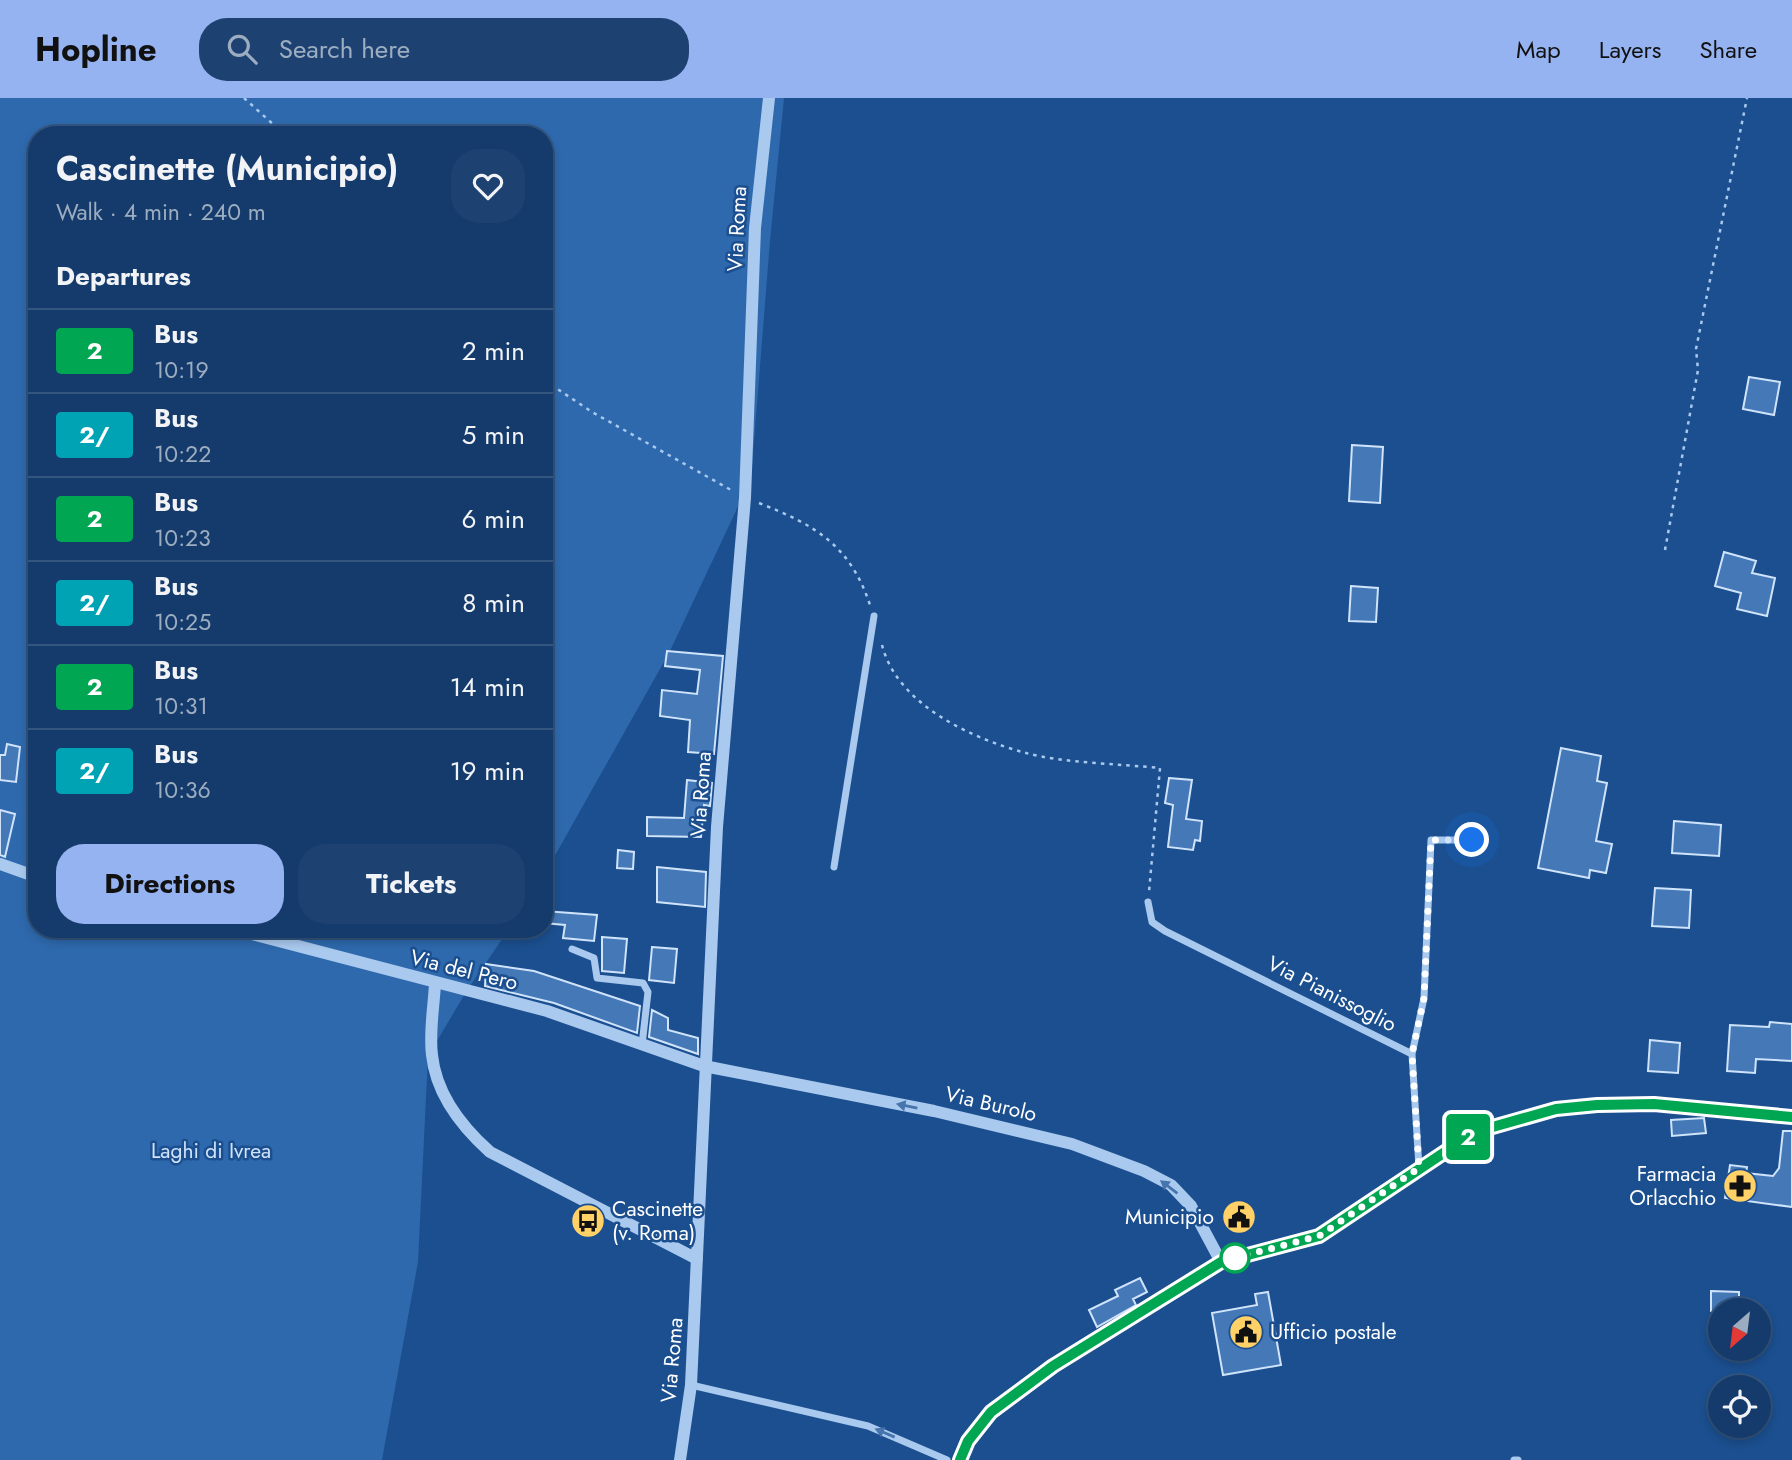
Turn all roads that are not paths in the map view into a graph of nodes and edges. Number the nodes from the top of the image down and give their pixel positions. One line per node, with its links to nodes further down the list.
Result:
1 (769, 98): 13 (street, Via Roma)
2 (874, 616): 5 (street)
3 (1472, 840): 12 (street)
4 (0, 864): 6 (street)
5 (834, 867)
6 (28, 874)
7 (1148, 902): 12 (street, Via Pianissoglio)
8 (267, 938): 10 (street, Via del Pero)
9 (572, 949): 11 (street)
10 (435, 983): 11 (street, Via del Pero); 16 (street)
11 (642, 1046): 13 (street, Via del Pero)
12 (1412, 1054): 15 (street, Via Pianissoglio)
13 (705, 1066): 16 (street, Via Roma); 17 (street, Via Burolo, one-way to 13)
14 (1792, 1117): 15 (street)
15 (1419, 1168): 17 (street)
16 (697, 1259): 18 (street, Via Roma)
17 (1221, 1262): 21 (street)
18 (691, 1385): 19 (street, Via Roma); 20 (street, one-way to 18)
19 (680, 1460)
20 (947, 1460)
21 (960, 1460)

